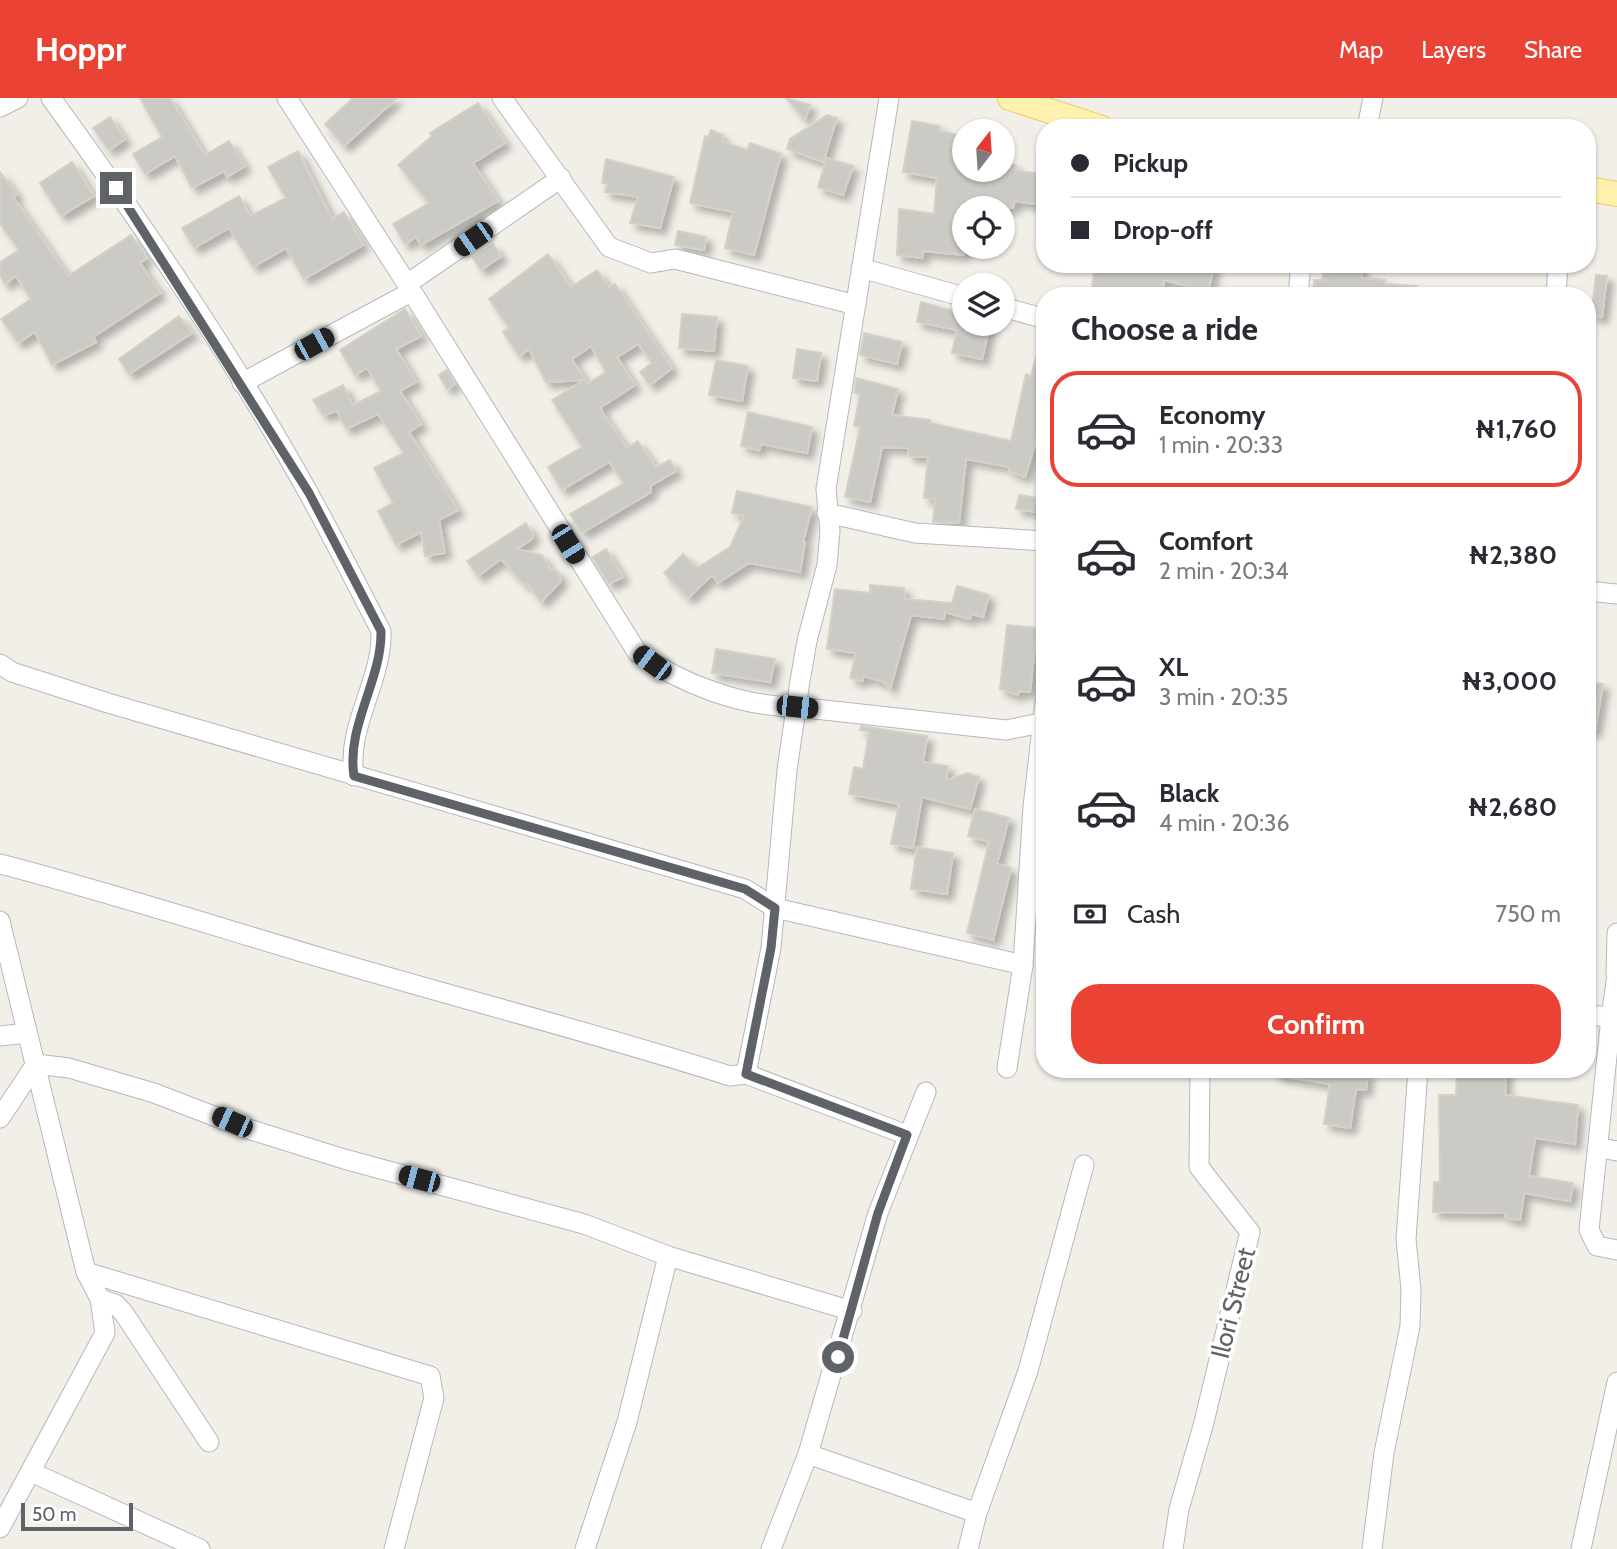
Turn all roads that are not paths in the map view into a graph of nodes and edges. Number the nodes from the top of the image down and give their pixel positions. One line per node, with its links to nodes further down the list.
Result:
1 (18, 98): 8 (street)
2 (51, 98): 20 (street)
3 (287, 98): 15 (street)
4 (502, 98): 11 (street)
5 (889, 98): 14 (street)
6 (1010, 98): 9 (main road)
7 (1373, 98): 10 (street)
8 (0, 107)
9 (1074, 119)
10 (1369, 119)
11 (561, 178): 15 (street); 17 (street)
12 (1596, 190): 13 (main road)
13 (1617, 194)
14 (861, 268): 16 (street); 17 (street)
15 (409, 288): 20 (street); 26 (street)
16 (952, 294)
17 (856, 305): 21 (street)
18 (1015, 310): 19 (street)
19 (1036, 316)
20 (242, 383): 28 (street)
21 (827, 513): 22 (street); 26 (street)
22 (1036, 540)
23 (1596, 592): 24 (street)
24 (1617, 594)
25 (4, 670): 29 (street)
26 (797, 707): 27 (street); 33 (street)
27 (1036, 724)
28 (350, 755): 29 (street); 30 (street)
29 (328, 768): 30 (street)
30 (354, 776): 33 (street)
31 (1036, 790): 36 (street)
32 (0, 864): 44 (street)
33 (775, 908): 36 (street); 44 (street)
34 (0, 921): 40 (street)
35 (1617, 933): 37 (street)
36 (1023, 965): 43 (street)
37 (1616, 975): 39 (street)
38 (1596, 1016): 39 (street)
39 (1611, 1017): 50 (street)
40 (27, 1033): 41 (street); 42 (street)
41 (0, 1036)
42 (36, 1065): 48 (street); 53 (street); 54 (street)
43 (1007, 1068)
44 (746, 1074): 49 (street)
45 (1200, 1078): 68 (street, Ilori Street)
46 (1417, 1078): 69 (street)
47 (926, 1092): 49 (street)
48 (0, 1118)
49 (907, 1135): 56 (street)
50 (1608, 1150): 52 (street)
51 (1084, 1165): 61 (street)
52 (1617, 1250)
53 (668, 1256): 56 (street); 65 (street)
54 (86, 1272): 55 (street); 64 (street)
55 (100, 1300): 58 (street); 60 (street)
56 (852, 1311): 59 (street)
57 (1617, 1382): 70 (street)
58 (209, 1442)
59 (808, 1454): 61 (street); 66 (street)
60 (31, 1472): 62 (street); 63 (street)
61 (977, 1513): 67 (street)
62 (0, 1528)
63 (200, 1549)
64 (394, 1549)
65 (585, 1549)
66 (771, 1549)
67 (968, 1549)
68 (1173, 1549)
69 (1372, 1549)
70 (1581, 1549)

